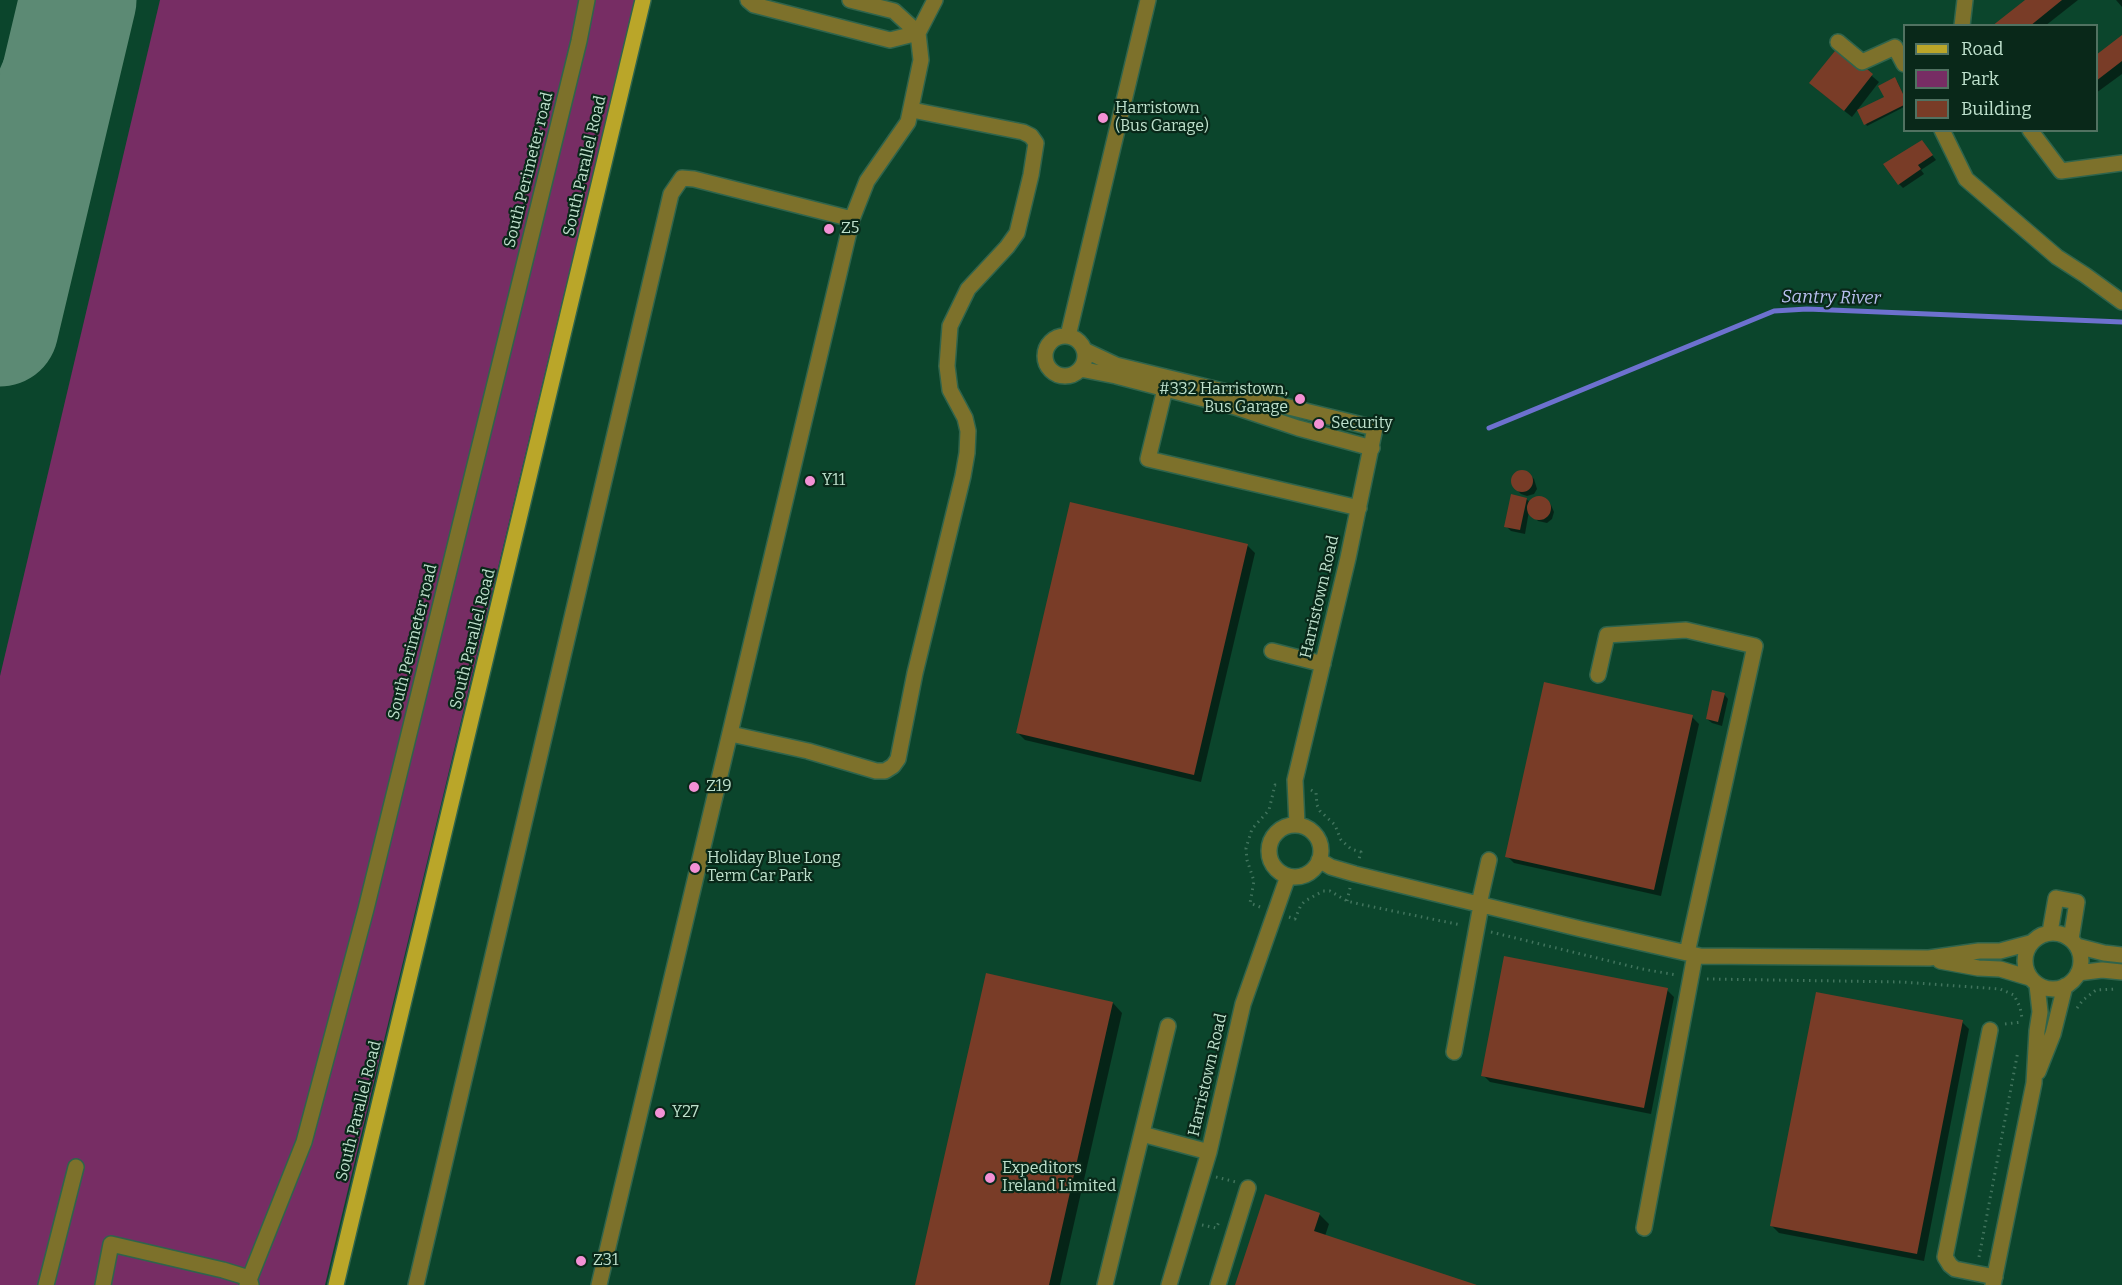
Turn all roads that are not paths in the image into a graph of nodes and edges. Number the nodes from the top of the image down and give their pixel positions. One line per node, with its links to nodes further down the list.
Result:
1 (587, 0): 53 (street, South Perimeter road)
2 (643, 0): 56 (main road, South Parallel Road)
3 (748, 0): 9 (street)
4 (850, 0): 9 (street)
5 (935, 0): 9 (street)
6 (1148, 0): 18 (street)
7 (1965, 0): 8 (street)
8 (1962, 24)
9 (918, 33): 12 (street)
10 (1838, 42): 11 (street)
11 (1903, 61)
12 (912, 110): 16 (street); 27 (street)
13 (1943, 132): 17 (street)
14 (2032, 132): 15 (street)
15 (2122, 163)
16 (852, 219): 27 (street); 57 (street)
17 (2122, 302)
18 (1068, 336): 19 (street, Harristown Road); 20 (street)
19 (1084, 350): 20 (street); 22 (street, Harristown Road)
20 (1080, 369): 21 (street)
21 (1165, 389): 22 (street); 23 (street)
22 (1372, 448): 23 (street, Harristown Road)
23 (1359, 508): 25 (street, Harristown Road)
24 (1272, 651): 25 (street)
25 (1323, 663): 28 (street, Harristown Road)
26 (1598, 675): 36 (street)
27 (730, 734): 58 (street)
28 (1297, 825): 29 (street); 31 (street)
29 (1319, 860): 31 (street); 32 (street)
30 (1489, 860): 32 (street)
31 (1288, 876): 48 (street, Harristown Road)
32 (1480, 904): 36 (street); 45 (street)
33 (2050, 932): 34 (street); 35 (street); 35 (street)
34 (2030, 943): 38 (street); 41 (street)
35 (2074, 943): 37 (street); 40 (street)
36 (1691, 954): 38 (street); 51 (street)
37 (2122, 955)
38 (1929, 958): 41 (street)
39 (2122, 972): 40 (street)
40 (2078, 973): 42 (street)
41 (2034, 981): 42 (street); 46 (street)
42 (2065, 986): 46 (street)
43 (1168, 1026): 47 (street)
44 (1990, 1030): 52 (street)
45 (1454, 1052)
46 (2034, 1083): 52 (street)
47 (1142, 1134): 48 (street); 59 (street)
48 (1209, 1152): 60 (street, Harristown Road)
49 (76, 1167): 54 (street)
50 (1239, 1187): 61 (street)
51 (1644, 1228)
52 (1994, 1281)
53 (249, 1283): 55 (street)
54 (46, 1285)
55 (103, 1285)
56 (336, 1285)
57 (416, 1285)
58 (599, 1285)
59 (1105, 1285)
60 (1169, 1285)
61 (1218, 1285)

